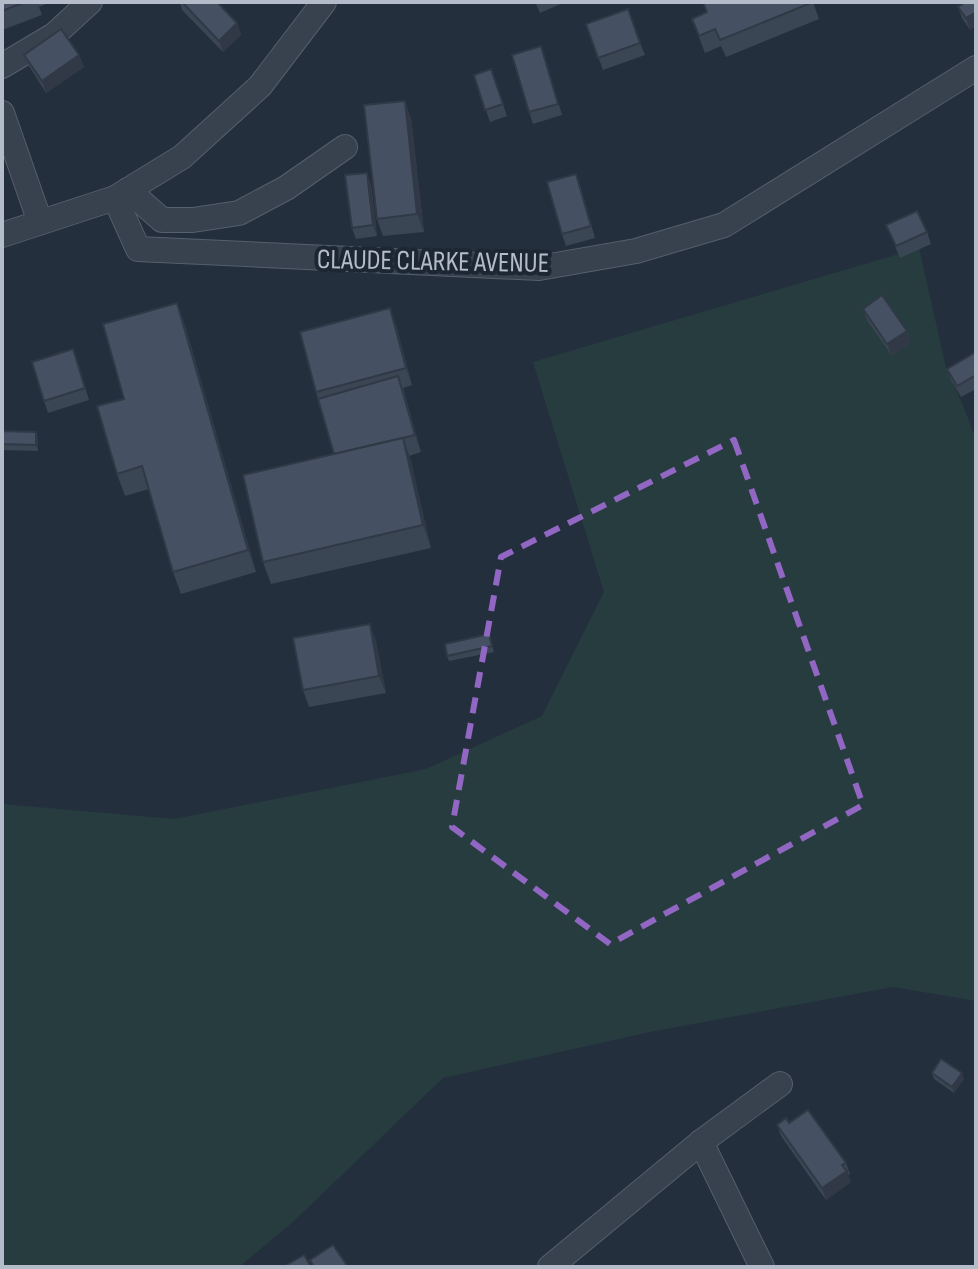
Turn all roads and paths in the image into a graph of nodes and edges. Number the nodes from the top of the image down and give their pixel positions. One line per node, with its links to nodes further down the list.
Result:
1 (90, 2): 3 (street)
2 (324, 2): 7 (street)
3 (2, 66)
4 (976, 68): 7 (street, CLAUDE CLARKE AVENUE)
5 (5, 130): 8 (street)
6 (345, 147): 7 (street)
7 (121, 194): 8 (street)
8 (40, 222): 9 (street)
9 (2, 235)
10 (780, 1084): 11 (street)
11 (701, 1142): 12 (street); 13 (street)
12 (550, 1267)
13 (762, 1267)

